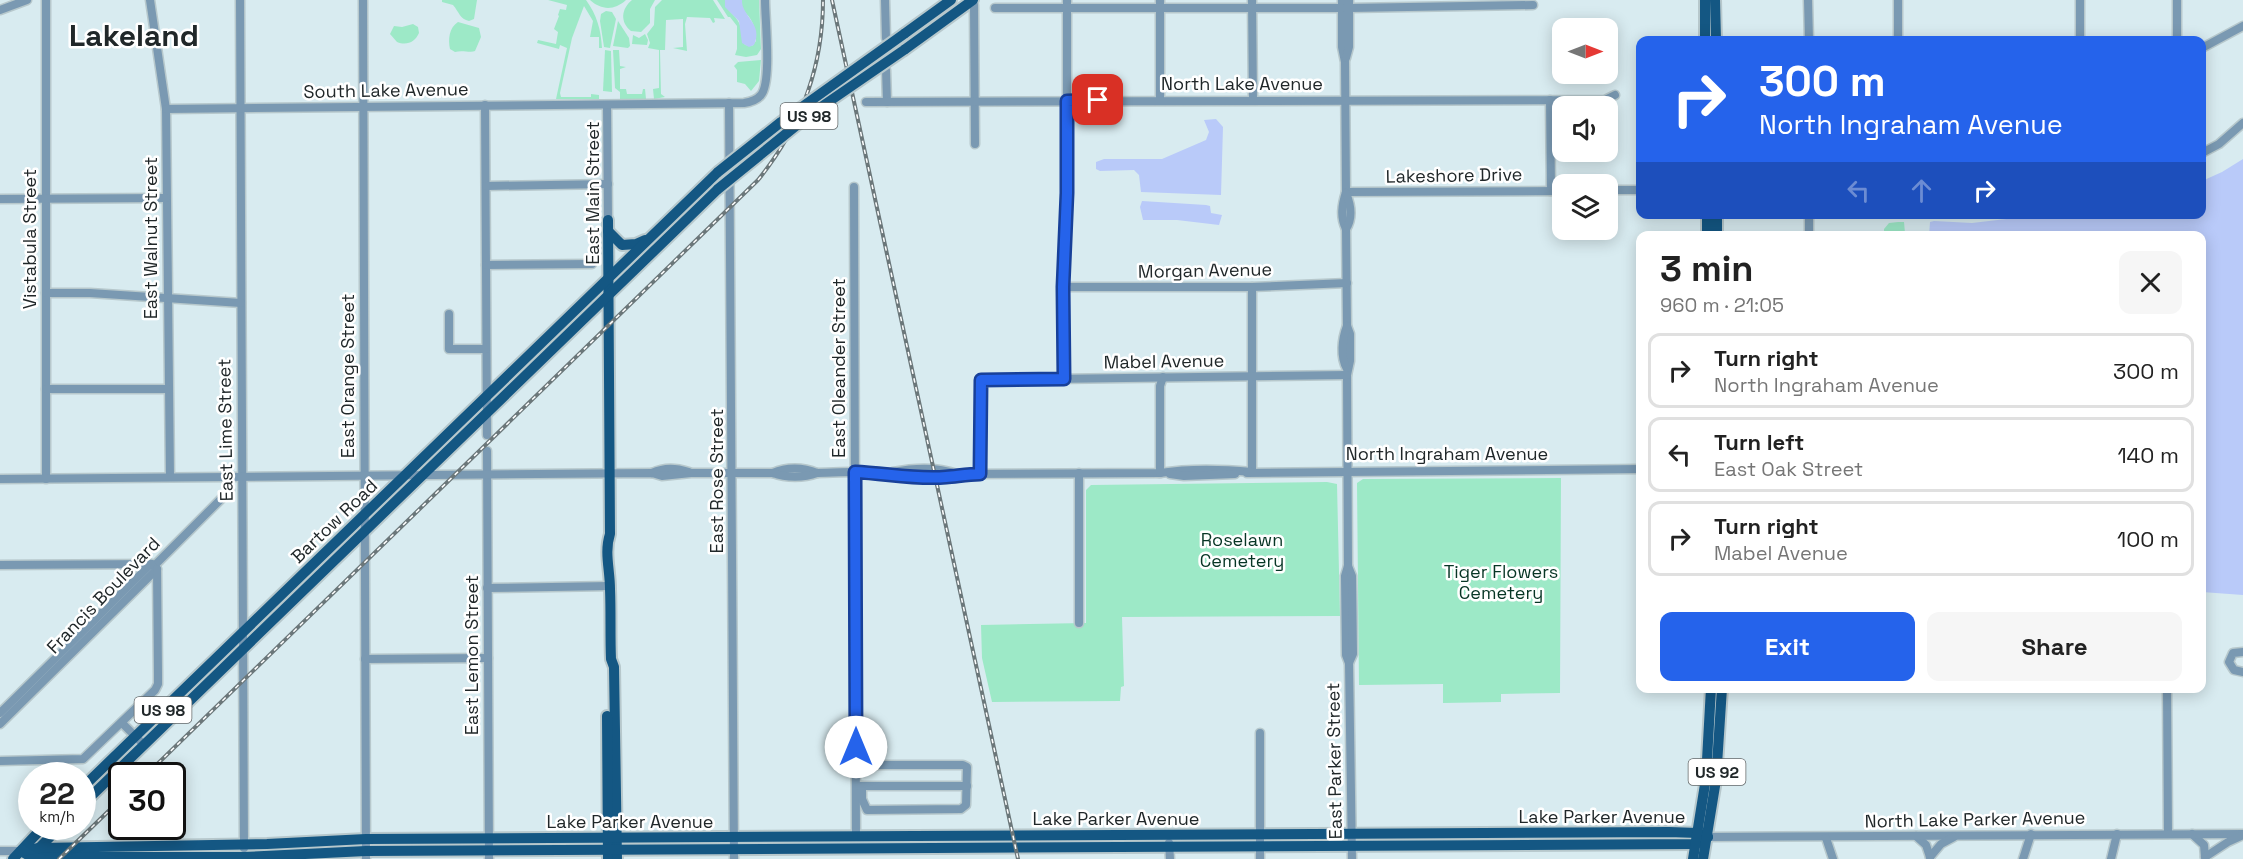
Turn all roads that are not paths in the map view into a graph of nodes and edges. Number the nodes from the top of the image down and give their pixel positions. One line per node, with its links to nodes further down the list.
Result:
1 (27, 0): 22 (street)
2 (46, 0): 62 (street, Vistabula Street)
3 (150, 0): 49 (street, East Walnut Street)
4 (240, 0): 48 (street, East Lime Street)
5 (363, 0): 47 (street, East Orange Street)
6 (765, 0): 44 (street, East Main Street)
7 (885, 0): 32 (street)
8 (951, 0): 64 (main road, US 98, bridge)
9 (1705, 0): 23 (main road)
10 (1715, 0): 27 (main road)
11 (1808, 0): 28 (street)
12 (1898, 0): 29 (street)
13 (2080, 0): 30 (street)
14 (2177, 0): 31 (street)
15 (974, 3): 40 (street); 72 (main road, US 98, bridge)
16 (1067, 4): 17 (street); 21 (street); 41 (street)
17 (1160, 4): 18 (street); 36 (street)
18 (1252, 4): 19 (street); 37 (street)
19 (1346, 4): 20 (street); 38 (street, East Parker Street)
20 (1533, 5)
21 (995, 8)
22 (0, 10)
23 (1705, 22): 25 (main road); 26 (main road)
24 (2243, 26): 33 (street)
25 (1705, 36)
26 (1713, 36)
27 (1714, 36)
28 (1809, 36)
29 (1898, 36)
30 (2080, 36)
31 (2177, 36)
32 (886, 38)
33 (2206, 46)
34 (886, 70): 43 (street)
35 (1616, 94): 39 (street, North Lake Avenue)
36 (1160, 100): 37 (street, North Lake Avenue); 41 (street, North Lake Avenue)
37 (1253, 100): 38 (street, North Lake Avenue)
38 (1346, 100): 39 (street, North Lake Avenue); 59 (street, East Parker Street)
39 (1550, 100): 58 (street)
40 (975, 101): 41 (street, North Lake Avenue); 43 (street, North Lake Avenue); 51 (street)
41 (1067, 101): 69 (street)
42 (866, 102): 43 (street, North Lake Avenue)
43 (887, 102)
44 (729, 103): 46 (street, East Main Street); 92 (street, East Rose Street)
45 (485, 105): 46 (street, South Lake Avenue); 47 (street, South Lake Avenue); 54 (street)
46 (608, 105): 53 (street, East Main Street)
47 (363, 106): 48 (street, South Lake Avenue); 99 (street, East Orange Street)
48 (240, 108): 49 (street, South Lake Avenue); 74 (street, East Lime Street)
49 (165, 109): 60 (street, East Walnut Street)
50 (2243, 123): 52 (street)
51 (975, 144)
52 (2206, 151)
53 (608, 184): 54 (street); 63 (street, East Main Street)
54 (486, 186): 66 (street)
55 (854, 187): 89 (street, East Oleander Street)
56 (1618, 190): 57 (street)
57 (1636, 190)
58 (1551, 191): 59 (street, Lakeshore Drive)
59 (1346, 192): 68 (street, East Parker Street)
60 (166, 198): 62 (street); 73 (street, East Walnut Street)
61 (0, 199): 62 (street)
62 (46, 199): 71 (street, Vistabula Street)
63 (608, 226): 64 (main road); 67 (main road, East Main Street)
64 (648, 239): 67 (main road, US 98)
65 (592, 264): 66 (street)
66 (486, 265): 76 (street)
67 (609, 277): 72 (main road, East Main Street); 83 (main road, Bartow Road / US 98)
68 (1347, 283): 70 (street, Morgan Avenue); 77 (street, East Parker Street)
69 (1063, 287): 70 (street, Morgan Avenue); 80 (street)
70 (1252, 287): 79 (street)
71 (46, 293): 73 (street); 81 (street, Vistabula Street)
72 (609, 296): 84 (main road, Bartow Road / US 98); 91 (main road, East Main Street)
73 (167, 299): 74 (street); 82 (street, East Walnut Street)
74 (241, 303): 101 (street, East Lime Street)
75 (449, 314): 76 (street)
76 (486, 349): 83 (street)
77 (1347, 372): 79 (street, Mabel Avenue); 88 (street, East Parker Street)
78 (1162, 377): 79 (street, Mabel Avenue); 80 (street, Mabel Avenue); 94 (street)
79 (1252, 377): 90 (street)
80 (1064, 379): 98 (street, Mabel Avenue)
81 (46, 389): 82 (street); 103 (street, Vistabula Street)
82 (168, 389): 100 (street, East Walnut Street)
83 (486, 396): 84 (street); 95 (main road, Bartow Road / US 98)
84 (486, 413): 85 (street); 96 (main road, Bartow Road / US 98)
85 (487, 435)
86 (487, 451): 97 (street, East Lemon Street)
87 (1636, 469): 88 (street, North Ingraham Avenue)
88 (1347, 470): 90 (street, North Ingraham Avenue); 136 (street, East Parker Street)
89 (855, 472): 92 (street, North Ingraham Avenue); 98 (street, North Ingraham Avenue); 129 (street, East Oleander Street)
90 (1252, 472): 94 (street, North Ingraham Avenue)
91 (610, 473): 92 (street, North Ingraham Avenue); 97 (street, North Ingraham Avenue); 109 (main road, East Main Street)
92 (732, 473): 151 (street, East Rose Street)
93 (1079, 473): 94 (street, North Ingraham Avenue); 98 (street, North Ingraham Avenue); 111 (street)
94 (1160, 473)
95 (405, 474): 96 (street, North Ingraham Avenue); 99 (street, North Ingraham Avenue); 105 (main road, Bartow Road / US 98)
96 (423, 474): 97 (street, North Ingraham Avenue); 106 (main road, Bartow Road / US 98)
97 (487, 474): 110 (street, East Lemon Street)
98 (980, 474)
99 (364, 476): 101 (street, North Ingraham Avenue); 105 (street, East Orange Street)
100 (170, 477): 101 (street, North Ingraham Avenue); 103 (street, North Ingraham Avenue)
101 (242, 477): 112 (street, East Lime Street)
102 (0, 479): 103 (street, North Ingraham Avenue)
103 (46, 479)
104 (230, 490): 108 (street, Francis Boulevard)
105 (365, 515): 106 (street, East Orange Street); 112 (main road, Bartow Road / US 98)
106 (365, 532): 113 (main road, Bartow Road / US 98); 116 (street, East Orange Street)
107 (0, 565): 108 (street)
108 (154, 566): 118 (street, Francis Boulevard); 123 (street)
109 (610, 586): 110 (street); 150 (main road, East Main Street)
110 (488, 588): 115 (street, East Lemon Street)
111 (1079, 623)
112 (244, 631): 113 (street, East Lime Street); 126 (main road, Bartow Road / US 98)
113 (244, 648): 127 (main road, Bartow Road / US 98); 158 (street, East Lime Street)
114 (2243, 652): 117 (street)
115 (488, 657): 116 (street); 152 (street, East Lemon Street)
116 (364, 659): 155 (street, East Orange Street)
117 (2243, 672)
118 (26, 693): 122 (street, Francis Boulevard); 124 (street, Francis Boulevard)
119 (1711, 693): 134 (main road, US 92)
120 (1722, 693): 153 (main road, US 92)
121 (2167, 693): 141 (street)
122 (0, 713)
123 (122, 723): 126 (street); 128 (street)
124 (0, 724)
125 (1260, 733): 138 (street)
126 (135, 736): 127 (street); 130 (main road, Bartow Road / US 98)
127 (144, 745): 133 (main road, Bartow Road / US 98)
128 (0, 761)
129 (856, 765): 131 (street, East Oleander Street); 132 (street)
130 (96, 774)
131 (858, 786): 132 (street); 132 (street); 148 (street, East Oleander Street)
132 (967, 786)
133 (96, 791)
134 (1702, 805): 135 (main road); 153 (main road, US 92)
135 (1669, 832): 136 (main road, Lake Parker Avenue); 153 (main road, Lake Parker Avenue)
136 (1352, 833): 138 (main road, Lake Parker Avenue); 159 (street, East Parker Street)
137 (1169, 834): 138 (main road, Lake Parker Avenue); 144 (main road, Lake Parker Avenue); 160 (street)
138 (1260, 834): 161 (street)
139 (2031, 834): 140 (street, North Lake Parker Avenue); 146 (street, North Lake Parker Avenue); 182 (street)
140 (2117, 834): 141 (street, North Lake Parker Avenue); 183 (street)
141 (2168, 834): 142 (street, North Lake Parker Avenue)
142 (2192, 834): 143 (street, North Lake Parker Avenue); 175 (street)
143 (2216, 834): 147 (street, North Lake Parker Avenue); 175 (street)
144 (900, 835): 148 (main road, Lake Parker Avenue); 165 (main road)
145 (1933, 835): 146 (street, North Lake Parker Avenue); 149 (street, North Lake Parker Avenue); 174 (street)
146 (1959, 835): 174 (street)
147 (2243, 835): 175 (street)
148 (856, 836): 151 (main road, Lake Parker Avenue); 164 (main road)
149 (1916, 836): 154 (street, North Lake Parker Avenue); 174 (street)
150 (613, 837): 151 (main road, Lake Parker Avenue); 152 (main road, Lake Parker Avenue); 167 (main road, East Main Street)
151 (734, 837): 168 (street, East Rose Street)
152 (489, 838): 155 (main road, Lake Parker Avenue); 170 (street, East Lemon Street)
153 (1701, 838): 154 (street, North Lake Parker Avenue); 159 (main road, Lake Parker Avenue); 179 (main road, US 92); 180 (main road, US 92)
154 (1826, 838): 181 (street)
155 (366, 839): 158 (main road, Lake Parker Avenue); 169 (street, East Orange Street)
156 (35, 840): 171 (main road)
157 (47, 840): 163 (main road)
158 (244, 845): 162 (main road, Lake Parker Avenue); 173 (street, East Lime Street)
159 (1352, 845): 161 (main road, Lake Parker Avenue); 178 (street, East Parker Street)
160 (1169, 846): 161 (main road, Lake Parker Avenue); 165 (main road, Lake Parker Avenue); 176 (street)
161 (1260, 846): 177 (street)
162 (95, 847): 163 (main road, Lake Parker Avenue); 172 (street)
163 (39, 848): 171 (main road, Lake Parker Avenue)
164 (806, 848): 165 (main road, Lake Parker Avenue); 168 (main road, Lake Parker Avenue)
165 (856, 848)
166 (0, 850): 171 (street)
167 (613, 854): 168 (main road, Lake Parker Avenue); 170 (main road, Lake Parker Avenue)
168 (734, 854)
169 (366, 855): 170 (main road, Lake Parker Avenue); 173 (main road, Lake Parker Avenue)
170 (489, 855)
171 (24, 857): 172 (main road, Lake Parker Avenue)
172 (85, 858): 173 (main road, Lake Parker Avenue)
173 (244, 858)
174 (1930, 858)
175 (2204, 858)
176 (1170, 859)
177 (1260, 859)
178 (1352, 859)
179 (1693, 859)
180 (1703, 859)
181 (1833, 859)
182 (2023, 859)
183 (2111, 859)

